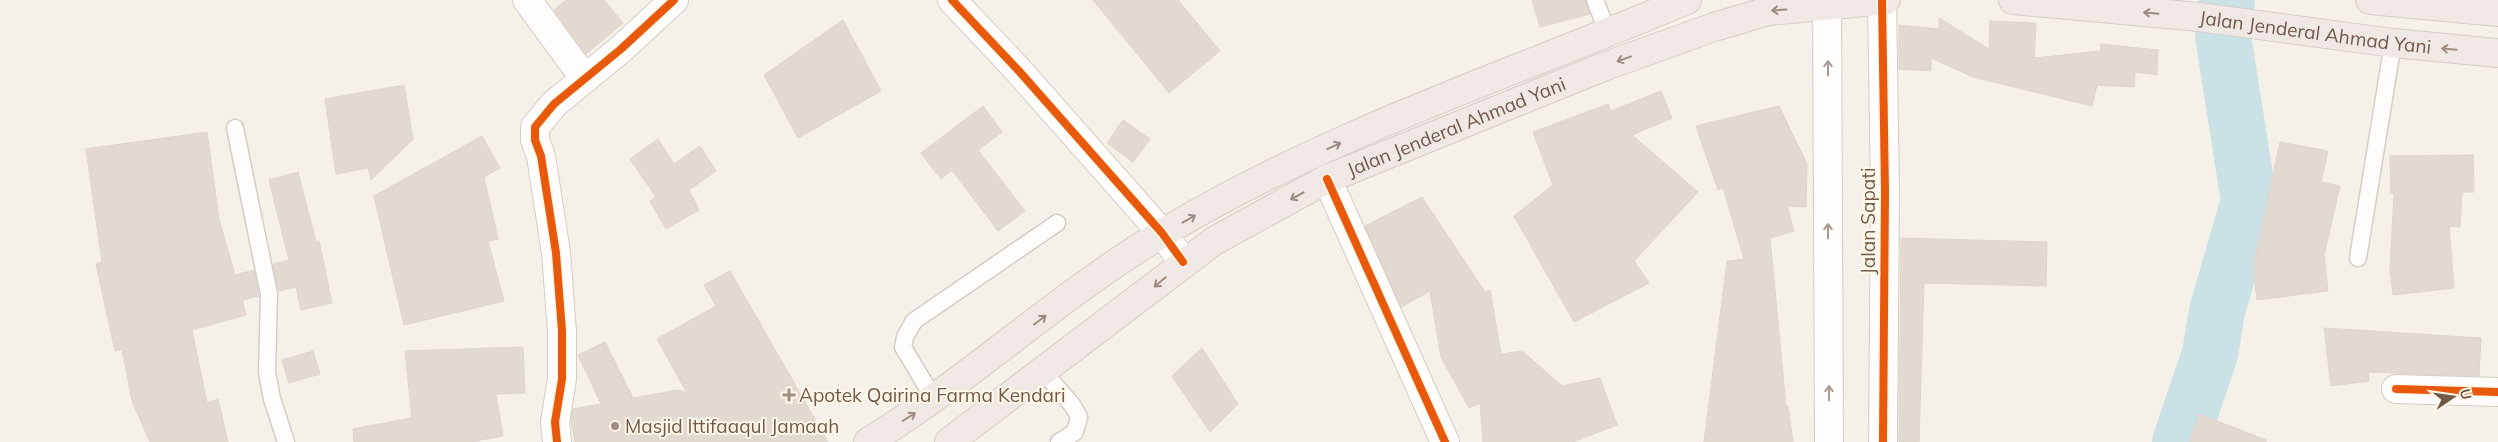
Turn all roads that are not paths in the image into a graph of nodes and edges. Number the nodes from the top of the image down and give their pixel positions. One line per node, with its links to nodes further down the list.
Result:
1 (527, 0): 15 (street)
2 (674, 0): 15 (street)
3 (952, 0): 19 (street)
4 (1595, 0): 12 (lane)
5 (1687, 0): 12 (highway, Jalan Jenderal Ahmad Yani)
6 (1882, 0): 7 (highway, Jalan Jenderal Ahmad Yani); 10 (highway, Jalan Jenderal Ahmad Yani); 33 (street, Jalan Sapati)
7 (1886, 0)
8 (2013, 0): 13 (highway, Jalan Jenderal Ahmad Yani, one-way to 8)
9 (2370, 0): 11 (highway, Jalan Jenderal Ahmad Yani)
10 (1827, 3): 17 (highway, Jalan Jenderal Ahmad Yani, one-way to 17); 32 (street, one-way to 10)
11 (2498, 12)
12 (1608, 33): 19 (highway, Jalan Jenderal Ahmad Yani, one-way to 12)
13 (2392, 44): 14 (highway, Jalan Jenderal Ahmad Yani, one-way to 13); 20 (lane)
14 (2498, 53)
15 (585, 78): 27 (street)
16 (235, 128): 26 (lane)
17 (1328, 179): 21 (highway, Jalan Jenderal Ahmad Yani, one-way to 21); 31 (street)
18 (1057, 223): 25 (lane)
19 (1162, 233): 21 (street); 25 (highway, Jalan Jenderal Ahmad Yani, one-way to 19)
20 (2358, 258)
21 (1183, 262): 22 (highway, Jalan Jenderal Ahmad Yani, one-way to 22)
22 (1043, 372): 29 (highway, Jalan Jenderal Ahmad Yani); 30 (lane)
23 (2396, 389): 24 (street)
24 (2498, 392)
25 (934, 400): 28 (highway, Jalan Jenderal Ahmad Yani, one-way to 25)
26 (286, 442)
27 (557, 442)
28 (868, 442)
29 (949, 442)
30 (1059, 442)
31 (1445, 442)
32 (1829, 442)
33 (1883, 442)

